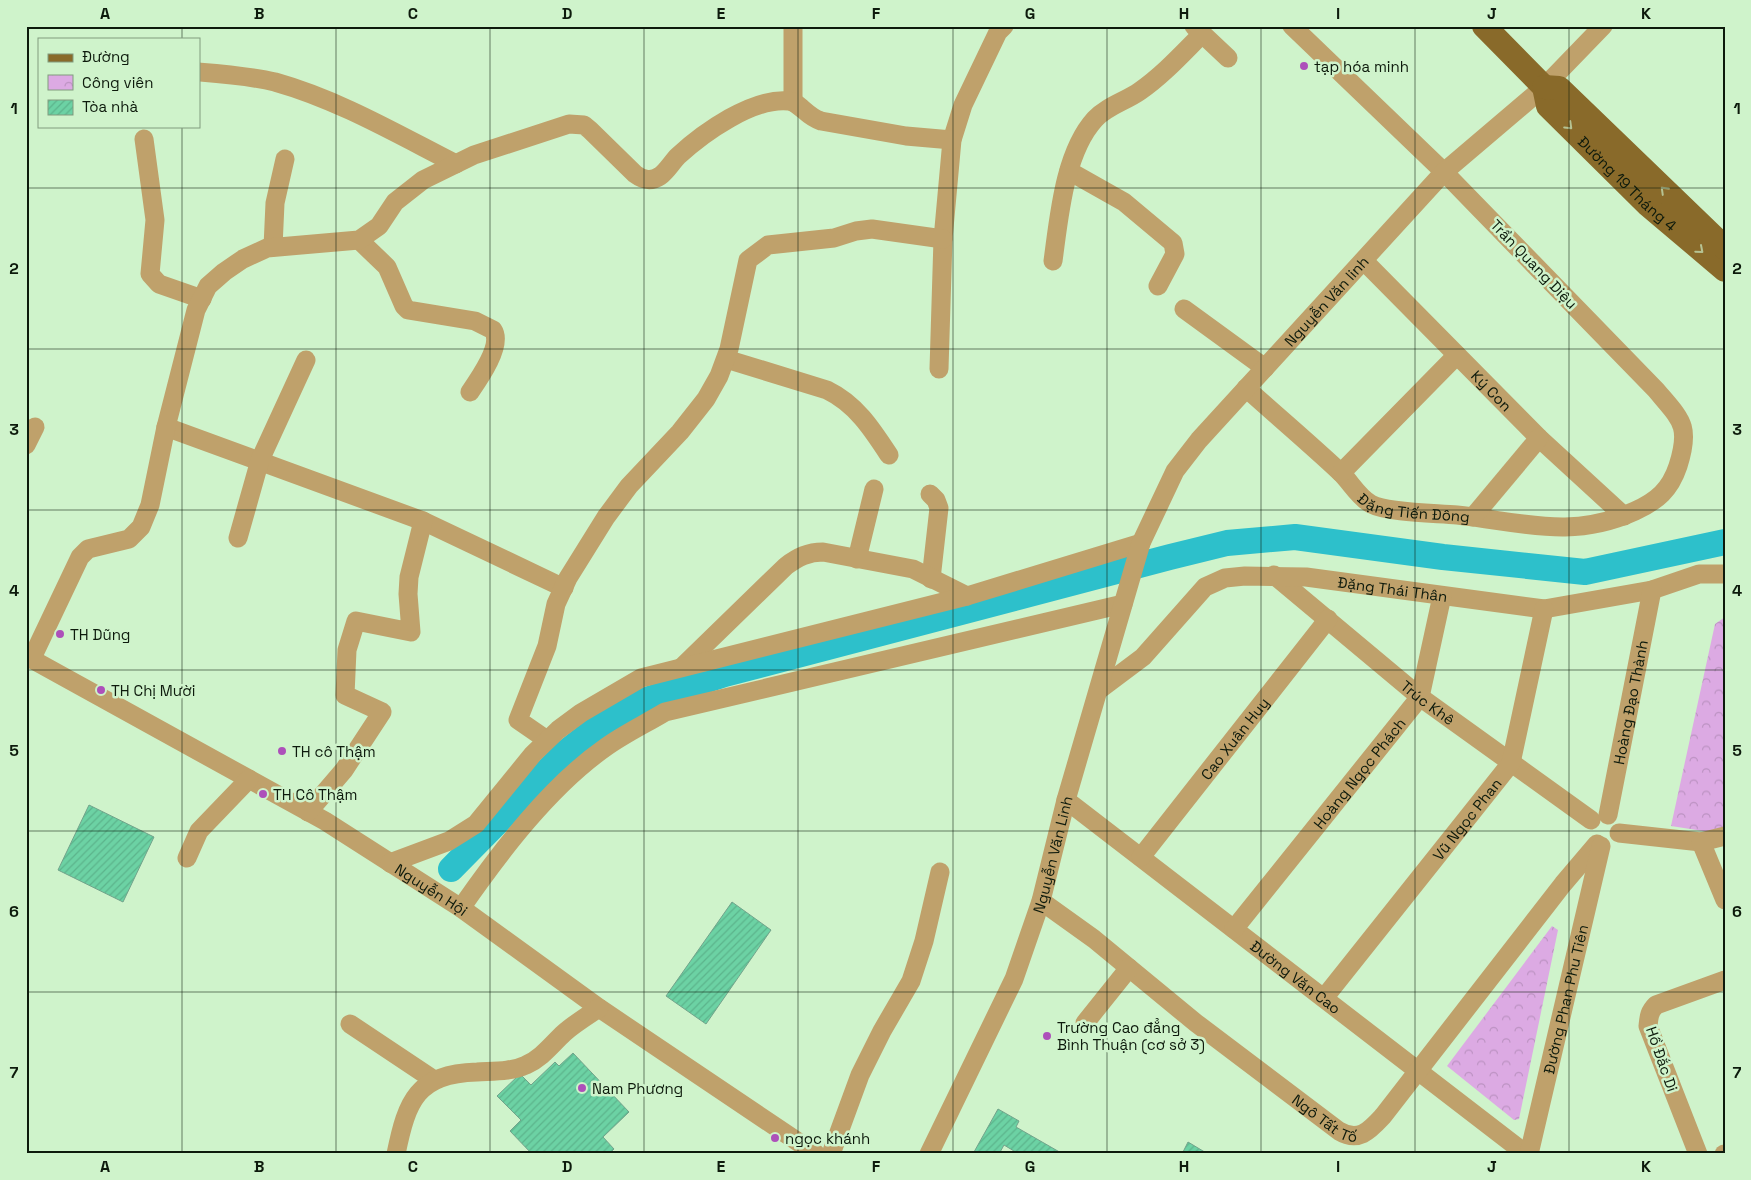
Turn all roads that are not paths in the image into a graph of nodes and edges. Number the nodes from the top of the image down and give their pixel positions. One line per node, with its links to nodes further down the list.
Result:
1 (793, 26): 10 (street)
2 (1292, 26): 16 (street, Trần Quang Diệu)
3 (1484, 26): 9 (main road, Đường 19 Tháng 4)
4 (1603, 26): 9 (street, Nguyễn Văn linh)
5 (999, 28): 12 (street)
6 (1198, 30): 7 (street); 15 (street)
7 (1228, 58)
8 (200, 72): 14 (street)
9 (1544, 87): 16 (street, Nguyễn Văn linh); 20 (main road, Đường 19 Tháng 4, one-way to 9); 23 (main road, Đường 19 Tháng 4, one-way to 23)
10 (794, 102): 12 (street); 14 (street)
11 (144, 139): 25 (street)
12 (952, 140): 17 (street)
13 (285, 159): 19 (street)
14 (456, 164): 18 (street)
15 (1069, 171): 21 (street); 24 (street)
16 (1444, 172): 22 (street, Nguyễn Văn linh); 43 (street, Trần Quang Diệu)
17 (943, 239): 28 (street); 30 (street)
18 (359, 240): 19 (street); 33 (street)
19 (273, 246): 25 (street)
20 (1725, 248)
21 (1053, 261)
22 (1364, 261): 27 (street, Ký Con); 31 (street, Nguyễn Văn linh)
23 (1725, 270)
24 (1158, 286)
25 (202, 298): 35 (street)
26 (1184, 309): 31 (street)
27 (1457, 355): 36 (street, Ký Con); 40 (street)
28 (726, 359): 38 (street); 52 (street)
29 (306, 360): 39 (street)
30 (939, 368)
31 (1265, 368): 32 (street, Nguyễn Văn linh)
32 (1246, 388): 40 (street, Đặng Tiến Đông); 47 (street, Nguyễn Văn linh)
33 (470, 392)
34 (35, 427): 37 (street)
35 (166, 427): 39 (street); 59 (street)
36 (1539, 438): 43 (street, Ký Con); 44 (street)
37 (26, 445)
38 (889, 455)
39 (260, 460): 45 (street); 46 (street)
40 (1341, 473): 44 (street, Đặng Tiến Đông)
41 (874, 489): 48 (street)
42 (930, 494): 51 (street)
43 (1624, 516): 44 (street, Đặng Tiến Đông)
44 (1473, 517)
45 (423, 521): 52 (street); 67 (street)
46 (238, 538)
47 (1141, 543): 54 (street); 56 (street, Nguyễn Văn Linh)
48 (857, 559): 51 (street); 60 (street)
49 (1725, 574): 53 (street, Đặng Thái Thân)
50 (1274, 575): 55 (street, Đặng Thái Thân); 58 (street, Trúc Khê); 61 (street, Đặng Thái Thân)
51 (931, 579): 54 (street)
52 (564, 588): 63 (street)
53 (1652, 590): 57 (street, Đặng Thái Thân); 68 (street, Hoàng Đạo Thành)
54 (968, 596): 60 (street)
55 (1442, 596): 57 (street, Đặng Thái Thân); 62 (street, Hoàng Ngọc Phách)
56 (1123, 604): 61 (street, Nguyễn Văn Linh); 81 (street)
57 (1544, 608): 64 (street, Vũ Ngọc Phan)
58 (1328, 619): 62 (street, Trúc Khê); 73 (street, Cao Xuân Huy)
59 (29, 657): 65 (street, Nguyễn Hội)
60 (682, 668): 63 (street)
61 (1099, 690): 66 (street, Nguyễn Văn Linh)
62 (1420, 697): 64 (street, Trúc Khê); 82 (street, Hoàng Ngọc Phách)
63 (547, 740): 75 (street)
64 (1511, 763): 68 (street, Trúc Khê); 85 (street, Vũ Ngọc Phan)
65 (250, 779): 67 (street, Nguyễn Hội); 74 (street)
66 (1066, 800): 73 (street, Đường Văn Cao); 80 (street, Nguyễn Văn Linh)
67 (308, 812): 75 (street, Nguyễn Hội)
68 (1599, 817): 69 (street); 72 (street)
69 (1619, 833): 71 (street); 72 (street)
70 (1725, 836): 71 (street)
71 (1701, 842): 79 (street)
72 (1599, 845): 77 (street, Ngô Tất Tố); 78 (street, Đường Phan Phu Tiên)
73 (1141, 857): 82 (street, Đường Văn Cao)
74 (187, 858)
75 (390, 863): 81 (street, Nguyễn Hội)
76 (940, 872): 93 (street)
77 (1563, 884): 78 (street); 89 (street, Ngô Tất Tố)
78 (1589, 900): 95 (street, Đường Phan Phu Tiên)
79 (1725, 900)
80 (1041, 901): 83 (street, Ngô Tất Tố); 94 (street, Nguyễn Văn Linh)
81 (461, 908): 86 (street, Nguyễn Hội)
82 (1234, 929): 85 (street, Đường Văn Cao)
83 (1129, 968): 87 (street); 89 (street, Ngô Tất Tố)
84 (1725, 980): 96 (street, Hồ Đắc Di)
85 (1324, 998): 89 (street, Đường Văn Cao)
86 (599, 1008): 90 (street); 92 (street, Nguyễn Hội)
87 (1085, 1023)
88 (350, 1024): 90 (street)
89 (1418, 1071): 95 (street, Đường Văn Cao)
90 (434, 1080): 91 (street)
91 (396, 1154)
92 (816, 1154)
93 (831, 1154)
94 (929, 1154)
95 (1527, 1154)
96 (1698, 1154)

